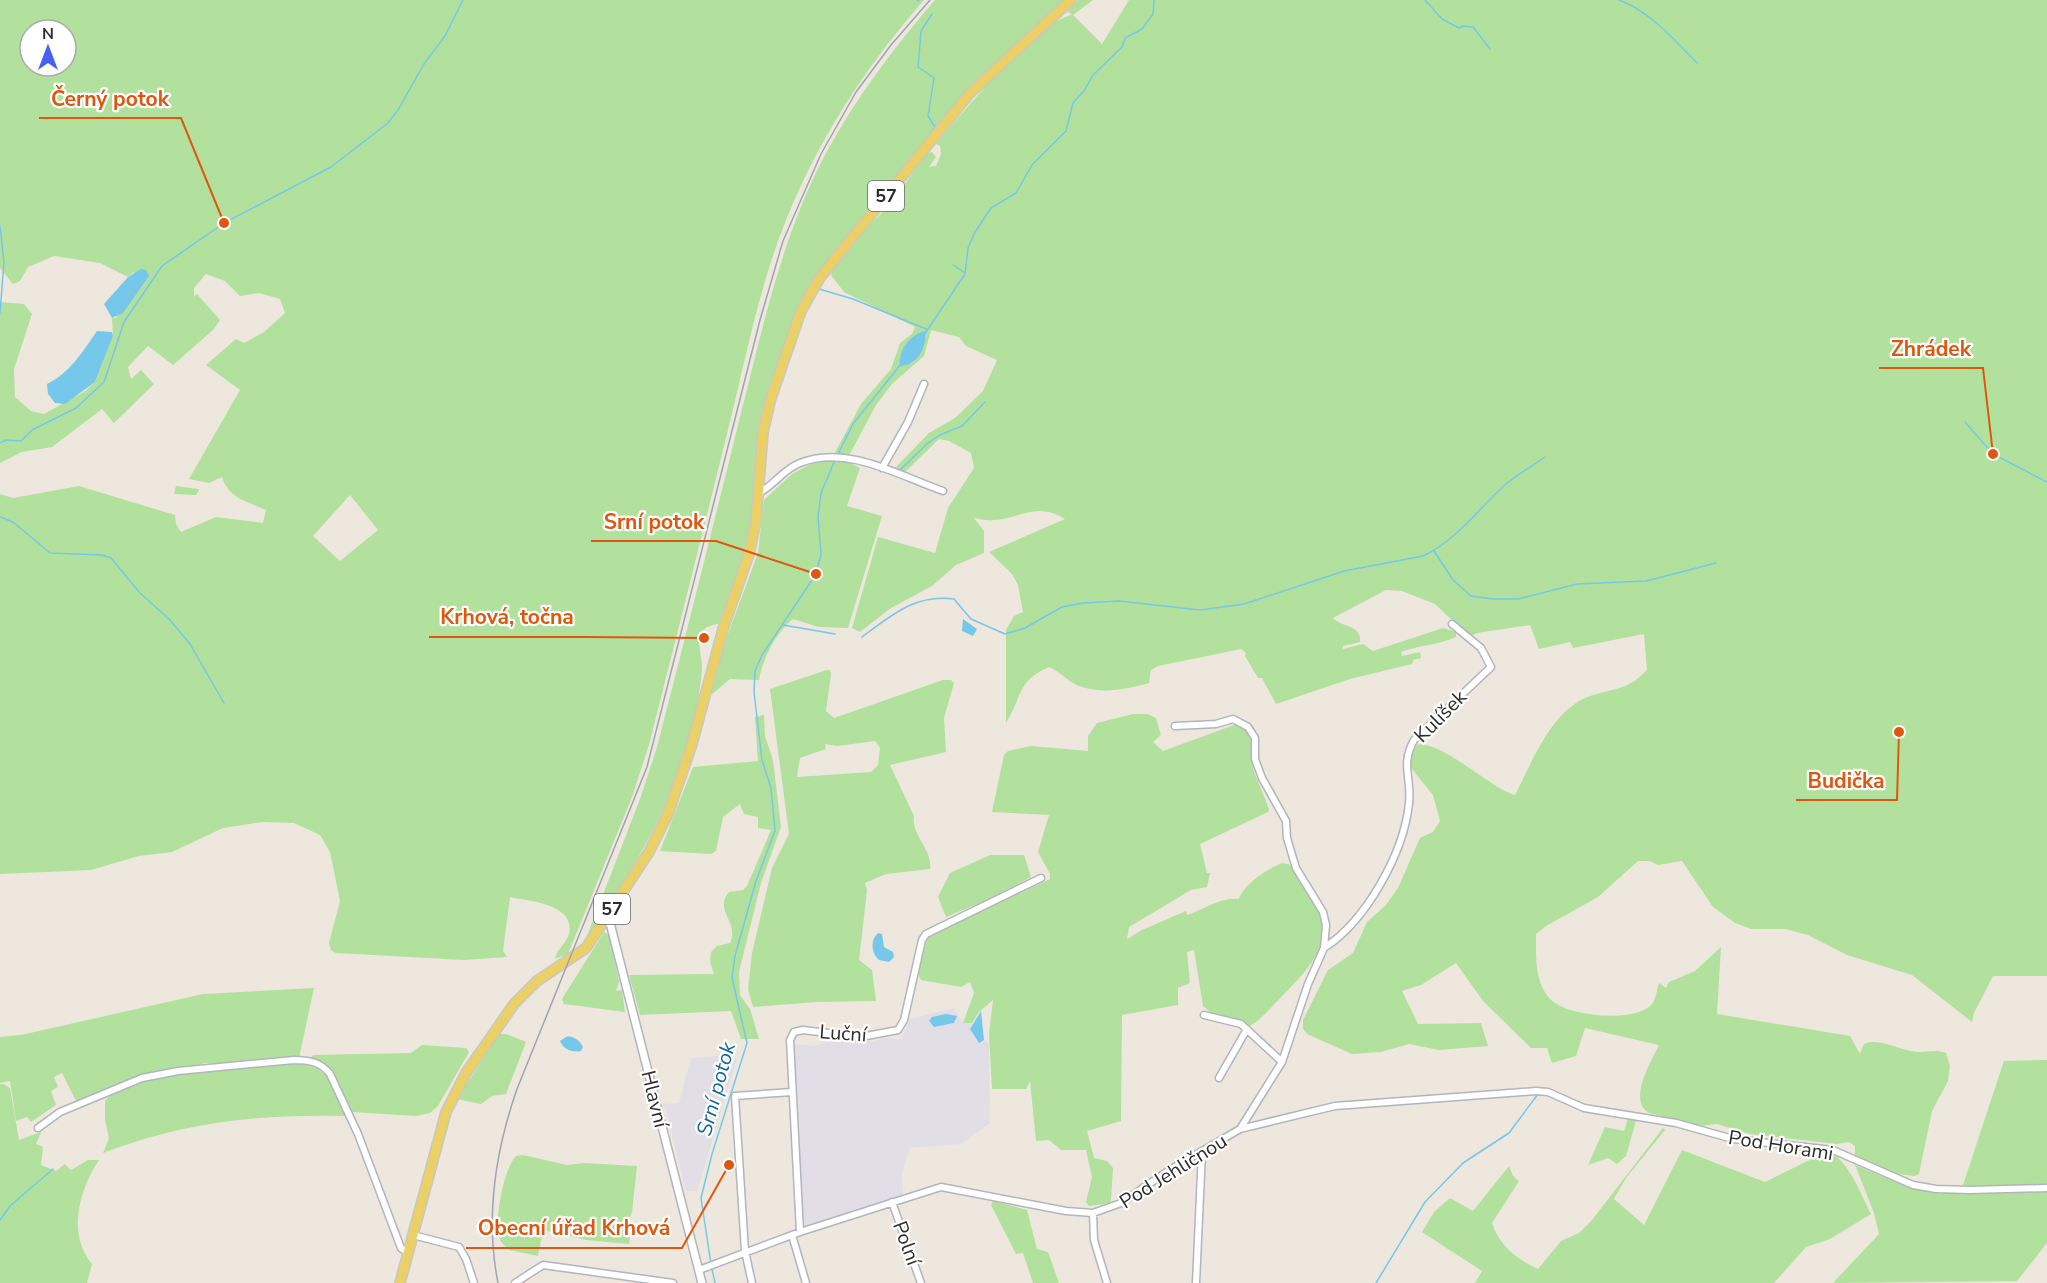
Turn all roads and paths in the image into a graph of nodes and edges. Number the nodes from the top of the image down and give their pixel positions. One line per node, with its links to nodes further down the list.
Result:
1 (1071, 0): 5 (main road, 57)
2 (924, 384): 3 (street)
3 (882, 468): 4 (street); 5 (street)
4 (943, 491)
5 (759, 493): 9 (main road, 57)
6 (1452, 624): 10 (street, Kulíšek)
7 (1175, 726): 10 (street, Kulíšek)
8 (1041, 878): 15 (street, Luční)
9 (608, 915): 24 (main road, 57); 28 (street, Hlavní)
10 (1324, 948): 13 (street, Kulíšek)
11 (1204, 1015): 12 (street)
12 (1247, 1029): 13 (street); 14 (street)
13 (1282, 1062): 18 (street, Kulíšek)
14 (1220, 1078)
15 (792, 1092): 23 (street, Luční); 26 (street)
16 (1584, 1108): 18 (street, Pod Jehličnou); 20 (street, Pod Horami)
17 (38, 1128): 27 (street)
18 (1240, 1129): 19 (street, Pod Jehličnou)
19 (1202, 1152): 22 (street, Pod Jehličnou); 38 (street)
20 (2047, 1188)
21 (892, 1202): 22 (street, Pod Jehličnou); 23 (street, Pod Jehličnou); 36 (street, Polní)
22 (1093, 1213): 37 (street)
23 (800, 1232): 25 (street, Pod Jehličnou)
24 (413, 1235): 27 (main road, 57); 30 (street)
25 (792, 1235): 26 (street, Pod Jehličnou); 35 (street)
26 (746, 1251): 28 (street, Pod Jehličnou); 34 (street)
27 (408, 1253): 29 (main road, 57)
28 (699, 1270): 33 (street, Hlavní)
29 (400, 1283)
30 (474, 1283)
31 (515, 1283): 32 (street)
32 (673, 1283)
33 (702, 1283)
34 (752, 1283)
35 (806, 1283)
36 (921, 1283)
37 (1107, 1283)
38 (1196, 1283)

